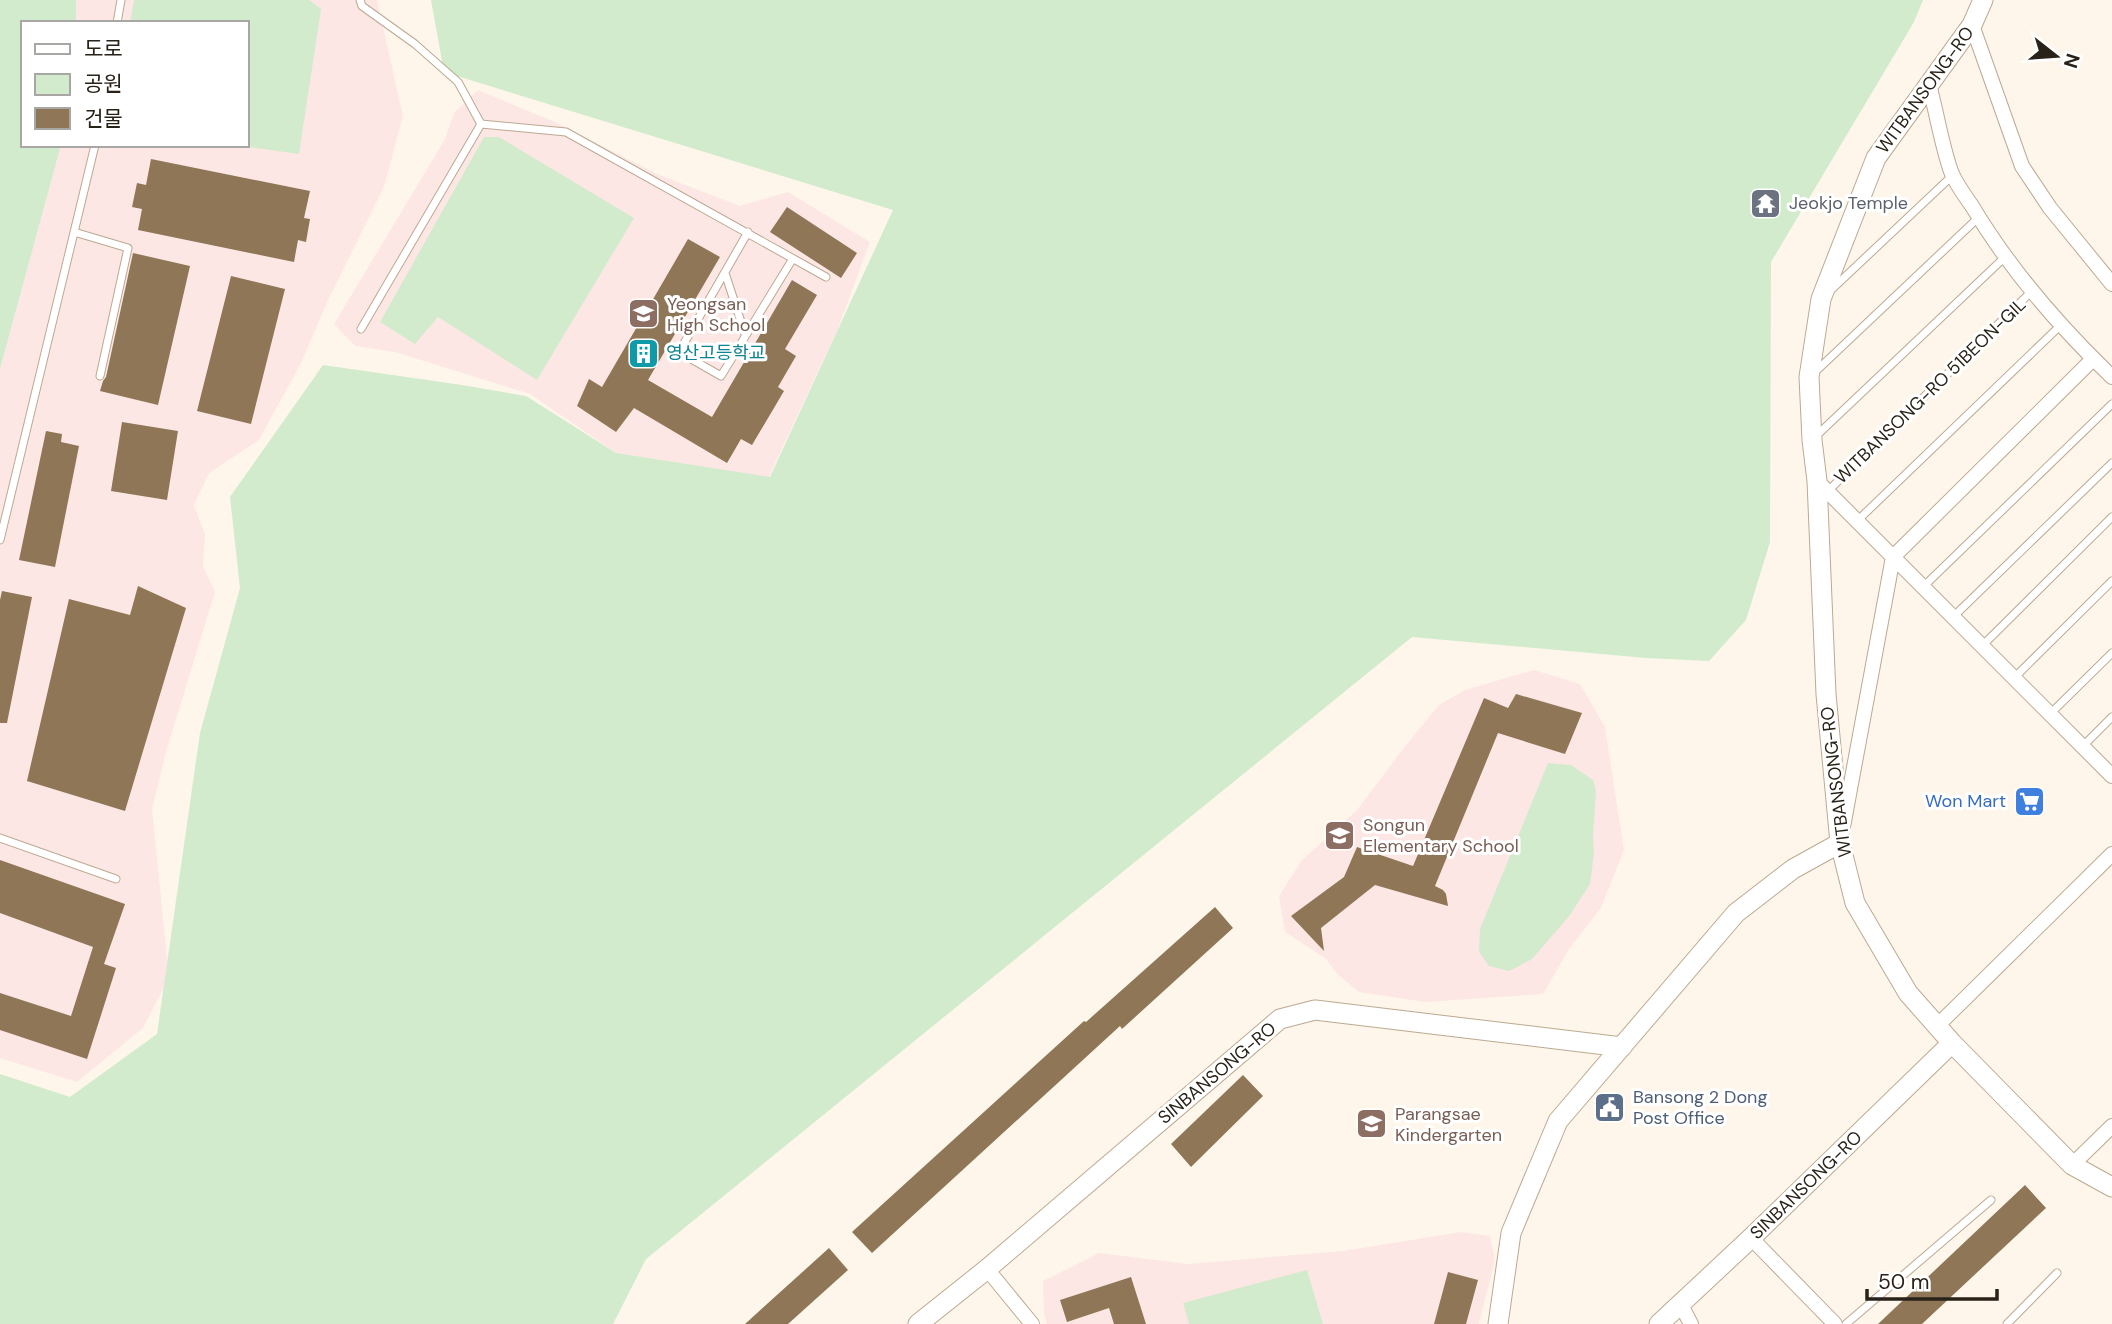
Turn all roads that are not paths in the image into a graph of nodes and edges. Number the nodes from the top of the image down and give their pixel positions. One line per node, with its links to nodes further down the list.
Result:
1 (121, 0): 4 (lane)
2 (360, 0): 7 (lane)
3 (1983, 0): 5 (main road, WITBANSONG-RO)
4 (117, 21)
5 (1972, 25): 6 (main road, WITBANSONG-RO); 17 (street)
6 (1929, 85): 9 (street); 19 (main road, WITBANSONG-RO)
7 (481, 124): 12 (lane); 21 (lane)
8 (95, 147): 11 (lane)
9 (1953, 175): 10 (street); 19 (lane)
10 (1979, 218): 13 (street); 25 (lane)
11 (74, 232): 24 (lane); 33 (lane)
12 (748, 232): 14 (lane); 15 (lane)
13 (2005, 257): 18 (street); 28 (lane)
14 (792, 260): 16 (lane); 22 (lane)
15 (725, 273): 22 (lane); 22 (lane)
16 (826, 277)
17 (2112, 284)
18 (2032, 290): 20 (street); 30 (lane, WITBANSONG-RO 51BEON-GIL)
19 (1821, 299): 25 (main road, WITBANSONG-RO)
20 (2062, 324): 23 (street); 32 (lane)
21 (361, 329)
22 (745, 334)
23 (2093, 359): 26 (street); 34 (street)
24 (100, 376)
25 (1809, 377): 28 (main road, WITBANSONG-RO)
26 (2112, 377)
27 (2112, 404): 36 (lane)
28 (1812, 440): 30 (main road, WITBANSONG-RO)
29 (2112, 463): 37 (lane)
30 (1822, 486): 32 (street, WITBANSONG-RO 51BEON-GIL); 46 (main road, WITBANSONG-RO)
31 (2112, 517): 38 (lane)
32 (1857, 521): 34 (street, WITBANSONG-RO 51BEON-GIL)
33 (0, 540)
34 (1893, 557): 36 (street, WITBANSONG-RO 51BEON-GIL); 46 (street)
35 (2112, 581): 40 (lane)
36 (1923, 587): 37 (street, WITBANSONG-RO 51BEON-GIL)
37 (1953, 617): 38 (street, WITBANSONG-RO 51BEON-GIL)
38 (1982, 646): 40 (street, WITBANSONG-RO 51BEON-GIL)
39 (2112, 653): 41 (lane)
40 (2014, 678): 41 (street, WITBANSONG-RO 51BEON-GIL)
41 (2050, 714): 43 (street, WITBANSONG-RO 51BEON-GIL)
42 (2112, 717): 43 (lane)
43 (2082, 747): 44 (street, WITBANSONG-RO 51BEON-GIL)
44 (2112, 776)
45 (0, 838): 48 (lane)
46 (1840, 843): 49 (main road, WITBANSONG-RO); 51 (main road)
47 (2112, 854): 49 (street)
48 (116, 879)
49 (1937, 1026): 50 (main road, WITBANSONG-RO)
50 (1952, 1043): 53 (main road, WITBANSONG-RO); 56 (main road, SINBANSONG-RO)
51 (1622, 1047): 57 (main road, SINBANSONG-RO); 62 (main road)
52 (2112, 1126): 53 (street)
53 (2072, 1165): 54 (main road, WITBANSONG-RO)
54 (2112, 1187)
55 (1991, 1200): 66 (lane)
56 (1751, 1238): 59 (main road, SINBANSONG-RO); 65 (street)
57 (987, 1269): 60 (main road, SINBANSONG-RO); 61 (street)
58 (2057, 1273): 67 (lane)
59 (1681, 1305): 63 (main road, SINBANSONG-RO); 64 (street)
60 (918, 1324)
61 (1032, 1324)
62 (1498, 1324)
63 (1659, 1324)
64 (1691, 1324)
65 (1835, 1324)
66 (1846, 1324)
67 (2007, 1324)

